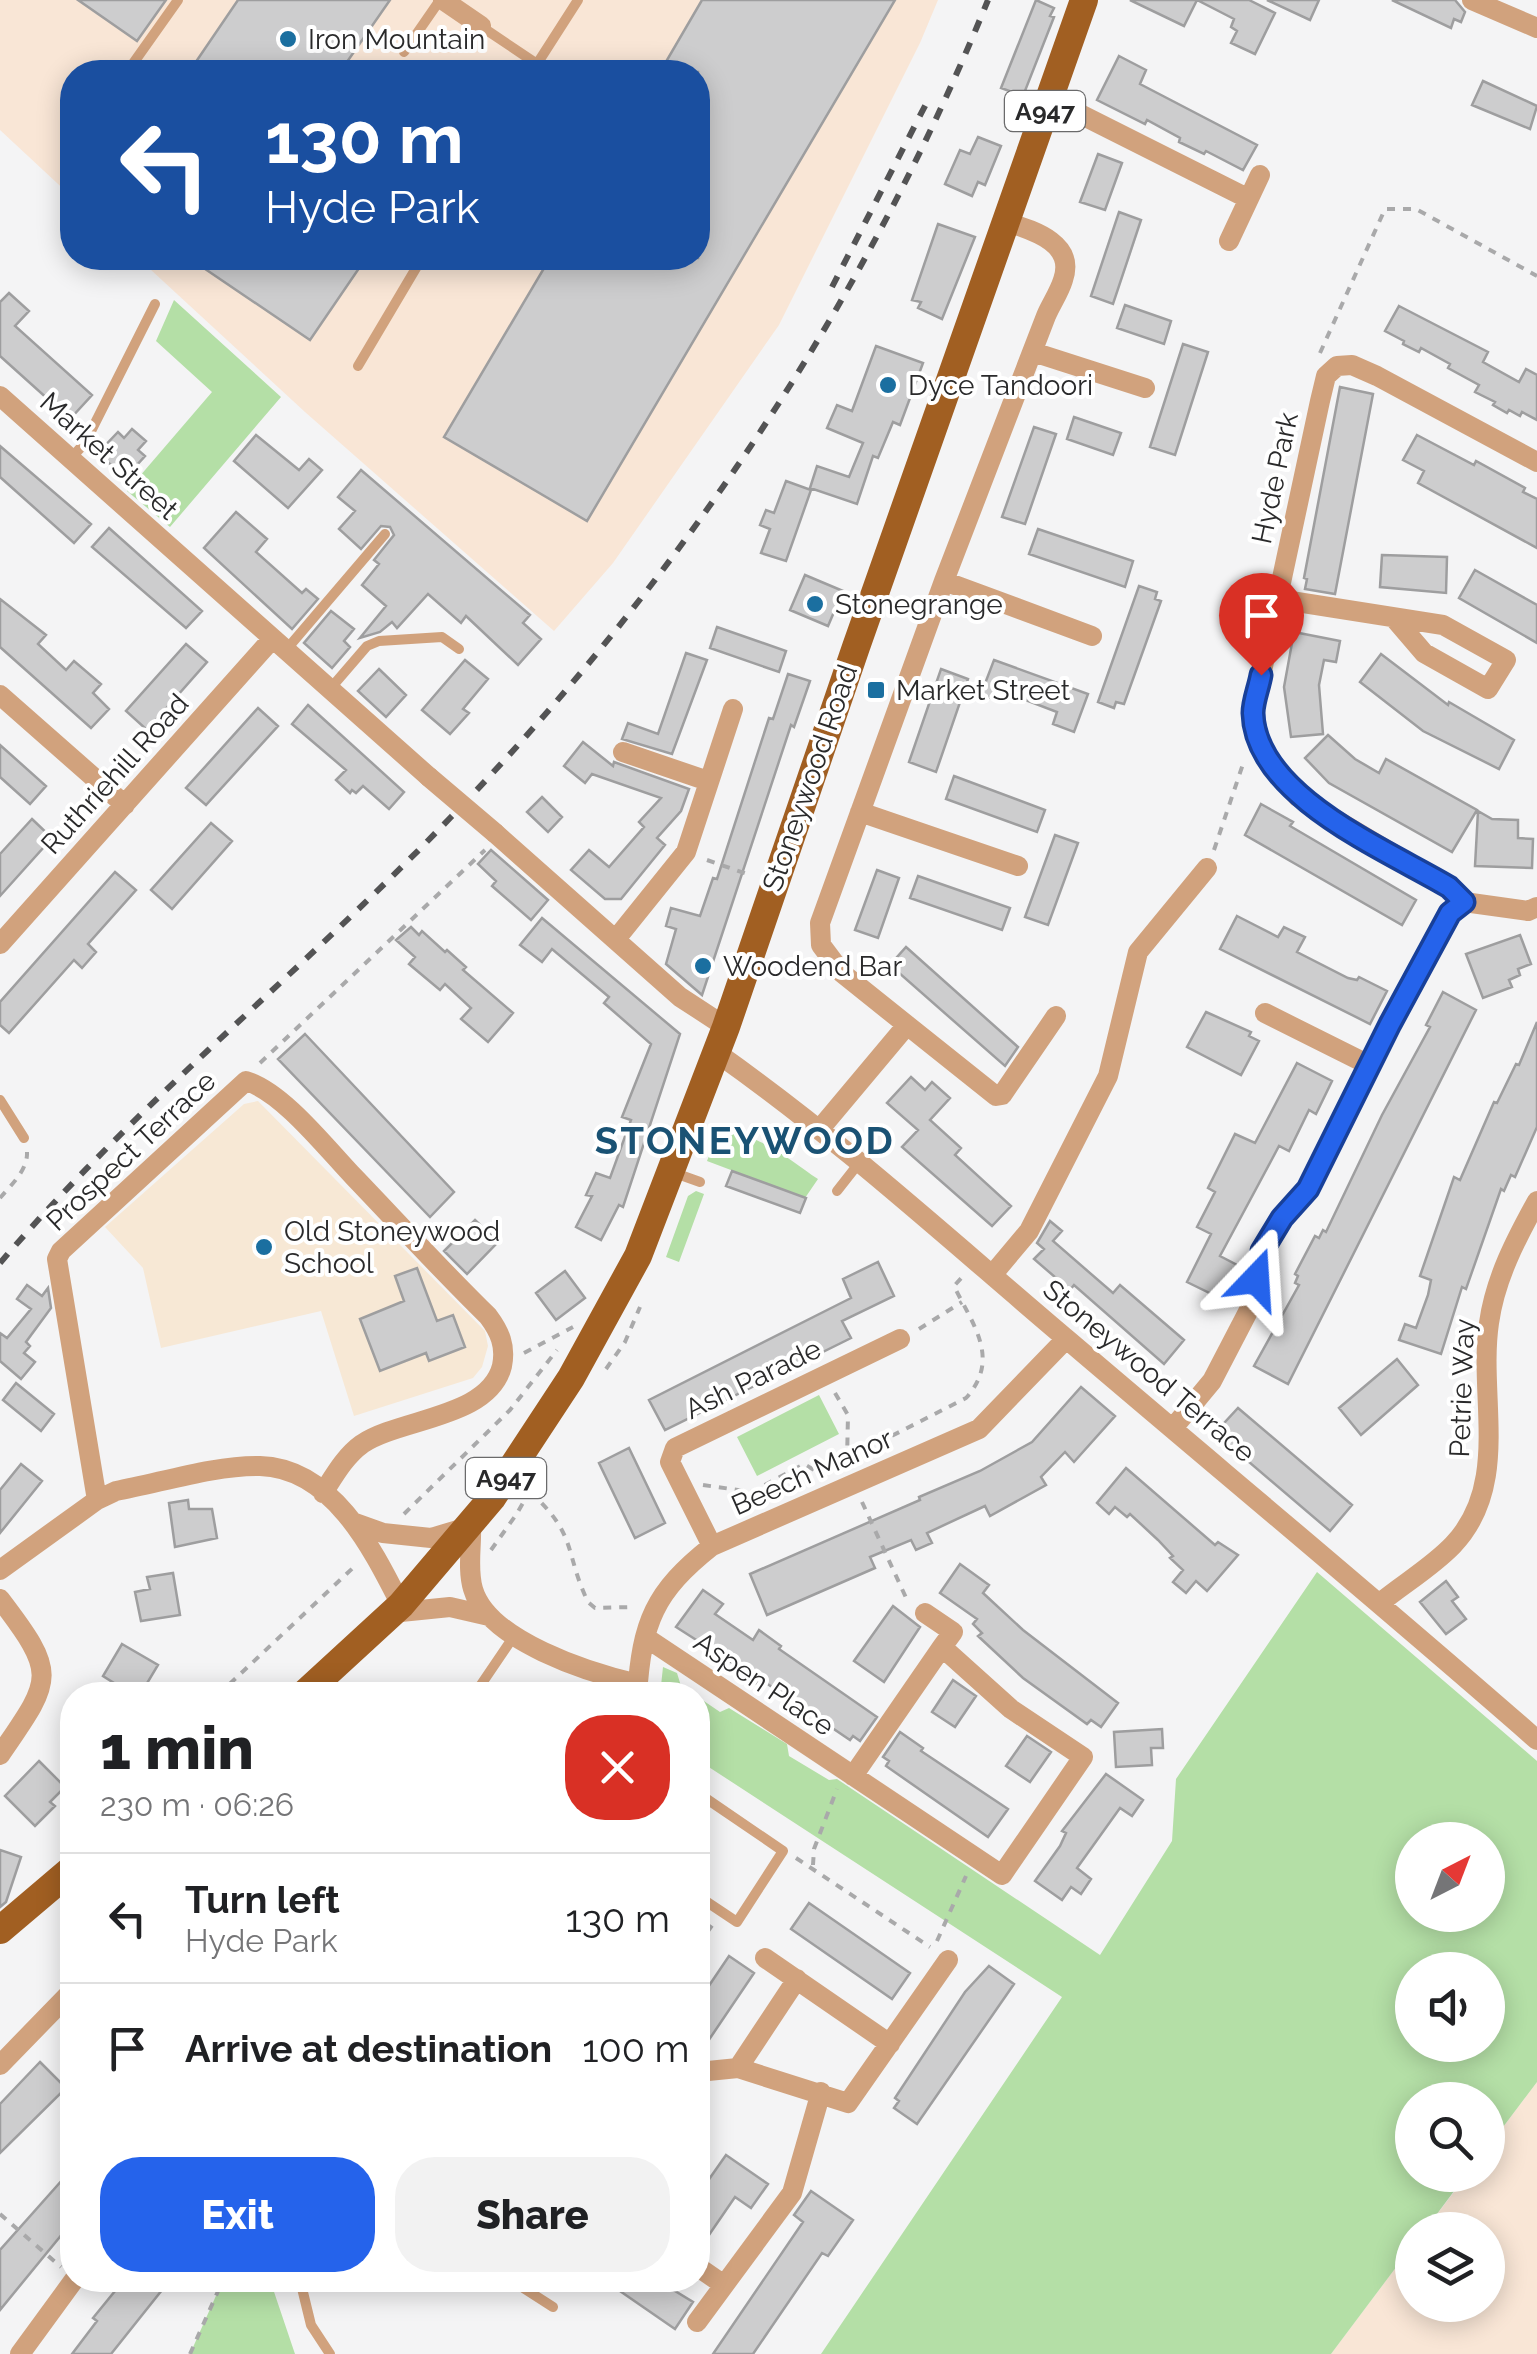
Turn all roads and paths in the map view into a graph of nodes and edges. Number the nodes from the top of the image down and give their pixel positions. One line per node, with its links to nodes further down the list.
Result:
1 (178, 0): 9 (lane)
2 (441, 0): 6 (street); 8 (lane)
3 (578, 0): 11 (lane)
4 (1084, 0): 12 (main road, A947)
5 (1472, 0): 7 (street)
6 (481, 26): 10 (lane)
7 (1537, 28)
8 (404, 52)
9 (136, 60)
10 (525, 60)
11 (540, 60)
12 (1050, 98): 14 (street); 15 (main road, A947)
13 (1260, 176): 14 (street)
14 (1247, 198): 16 (street)
15 (1004, 221): 20 (street); 46 (main road, Stoneywood Road / A947)
16 (1230, 241)
17 (415, 270): 21 (lane)
18 (1537, 276): 22 (path)
19 (155, 304): 25 (lane)
20 (1033, 352): 23 (street); 28 (street)
21 (358, 366)
22 (1326, 376): 26 (street); 29 (street, Hyde Park)
23 (1144, 388)
24 (0, 396): 25 (street, Market Street)
25 (70, 458): 32 (street, Market Street)
26 (1537, 462)
27 (385, 534): 32 (lane)
28 (944, 581): 31 (street); 41 (street)
29 (1278, 599): 30 (street); 47 (street, Hyde Park)
30 (1394, 618): 30 (street)
31 (1092, 636)
32 (279, 645): 34 (street, Market Street); 40 (street, Ruthriehill Road)
33 (459, 649): 34 (lane)
34 (329, 690): 42 (street, Market Street, bridge)
35 (0, 695): 40 (street)
36 (733, 709): 39 (street)
37 (623, 752): 39 (street)
38 (1244, 760): 45 (path)
39 (708, 782): 43 (street)
40 (124, 805): 50 (street, Ruthriehill Road)
41 (860, 812): 44 (street); 53 (street)
42 (497, 835): 49 (street, Market Street); 56 (path)
43 (686, 852): 46 (path); 49 (street)
44 (1018, 866)
45 (1207, 868): 66 (street)
46 (774, 884): 54 (main road, Stoneywood Road / A947)
47 (1464, 902): 48 (street); 55 (street)
48 (1537, 907)
49 (616, 939): 54 (street, Market Street)
50 (0, 944)
51 (1264, 1012): 55 (street)
52 (1056, 1016): 53 (street)
53 (907, 1025): 58 (street)
54 (722, 1040): 58 (street, Stoneywood Terrace); 61 (main road, A947)
55 (1370, 1064): 74 (street)
56 (246, 1081): 72 (street); 80 (street, Prospect Terrace)
57 (0, 1100): 59 (lane)
58 (819, 1130): 60 (street, Stoneywood Terrace)
59 (24, 1138): 64 (path)
60 (859, 1163): 63 (lane); 66 (street, Stoneywood Terrace)
61 (671, 1172): 62 (lane); 81 (main road, A947)
62 (700, 1182)
63 (838, 1191)
64 (0, 1198)
65 (1537, 1201): 86 (street, Petrie Way)
66 (985, 1267): 67 (path); 70 (street, Stoneywood Terrace)
67 (962, 1302): 69 (path); 75 (path)
68 (564, 1338): 72 (path)
69 (900, 1339): 73 (street, Ash Parade)
70 (1066, 1339): 74 (street, Stoneywood Terrace); 76 (street, Beech Manor)
71 (558, 1347): 82 (path)
72 (502, 1364): 79 (street)
73 (836, 1369): 75 (path); 78 (street, Ash Parade)
74 (1173, 1428): 86 (street, Stoneywood Terrace)
75 (847, 1461): 76 (path); 78 (path)
76 (854, 1484): 83 (street, Beech Manor); 89 (path)
77 (530, 1492): 88 (path)
78 (685, 1492): 83 (street, Ash Parade)
79 (323, 1493): 80 (street); 82 (street)
80 (97, 1500): 84 (street)
81 (472, 1526): 82 (street); 87 (main road, A947); 90 (street)
82 (377, 1539): 87 (street); 94 (path)
83 (712, 1546): 88 (street, Beech Manor)
84 (0, 1570)
85 (0, 1598): 100 (street)
86 (1380, 1603): 99 (street, Stoneywood Terrace)
87 (396, 1609): 90 (street); 95 (main road, A947)
88 (652, 1613): 92 (street, Beech Manor)
89 (925, 1613): 93 (street, Aspen Place)
90 (489, 1616): 91 (street)
91 (515, 1635): 96 (lane); 97 (street)
92 (645, 1638): 98 (street, Beech Manor); 101 (street, Aspen Place)
93 (942, 1647): 101 (street); 104 (street, Aspen Place)
94 (232, 1682)
95 (318, 1682)
96 (483, 1682)
97 (620, 1682)
98 (639, 1682)
99 (1537, 1740)
100 (0, 1755)
101 (849, 1774): 104 (street, Aspen Place); 105 (path)
102 (710, 1801): 103 (lane)
103 (783, 1851): 105 (path); 108 (lane)
104 (974, 1856): 105 (path)
105 (812, 1867)
106 (60, 1879): 110 (main road)
107 (710, 1904): 108 (lane)
108 (721, 1912): 109 (path)
109 (710, 1928)
110 (0, 1930)
111 (765, 1958): 113 (street)
112 (948, 1960): 115 (street)
113 (796, 1979): 115 (street); 117 (street)
114 (60, 2003): 116 (street)
115 (890, 2044): 119 (street)
116 (0, 2065)
117 (738, 2068): 118 (street); 119 (street)
118 (710, 2071)
119 (821, 2092): 123 (street)
120 (0, 2214): 121 (path)
121 (60, 2267)
122 (710, 2275): 123 (street)
123 (724, 2285): 129 (street)
124 (63, 2292): 130 (street)
125 (218, 2292): 131 (path)
126 (303, 2292): 132 (lane)
127 (531, 2292): 128 (lane)
128 (553, 2307)
129 (697, 2322)
130 (20, 2354)
131 (190, 2354)
132 (330, 2354)

